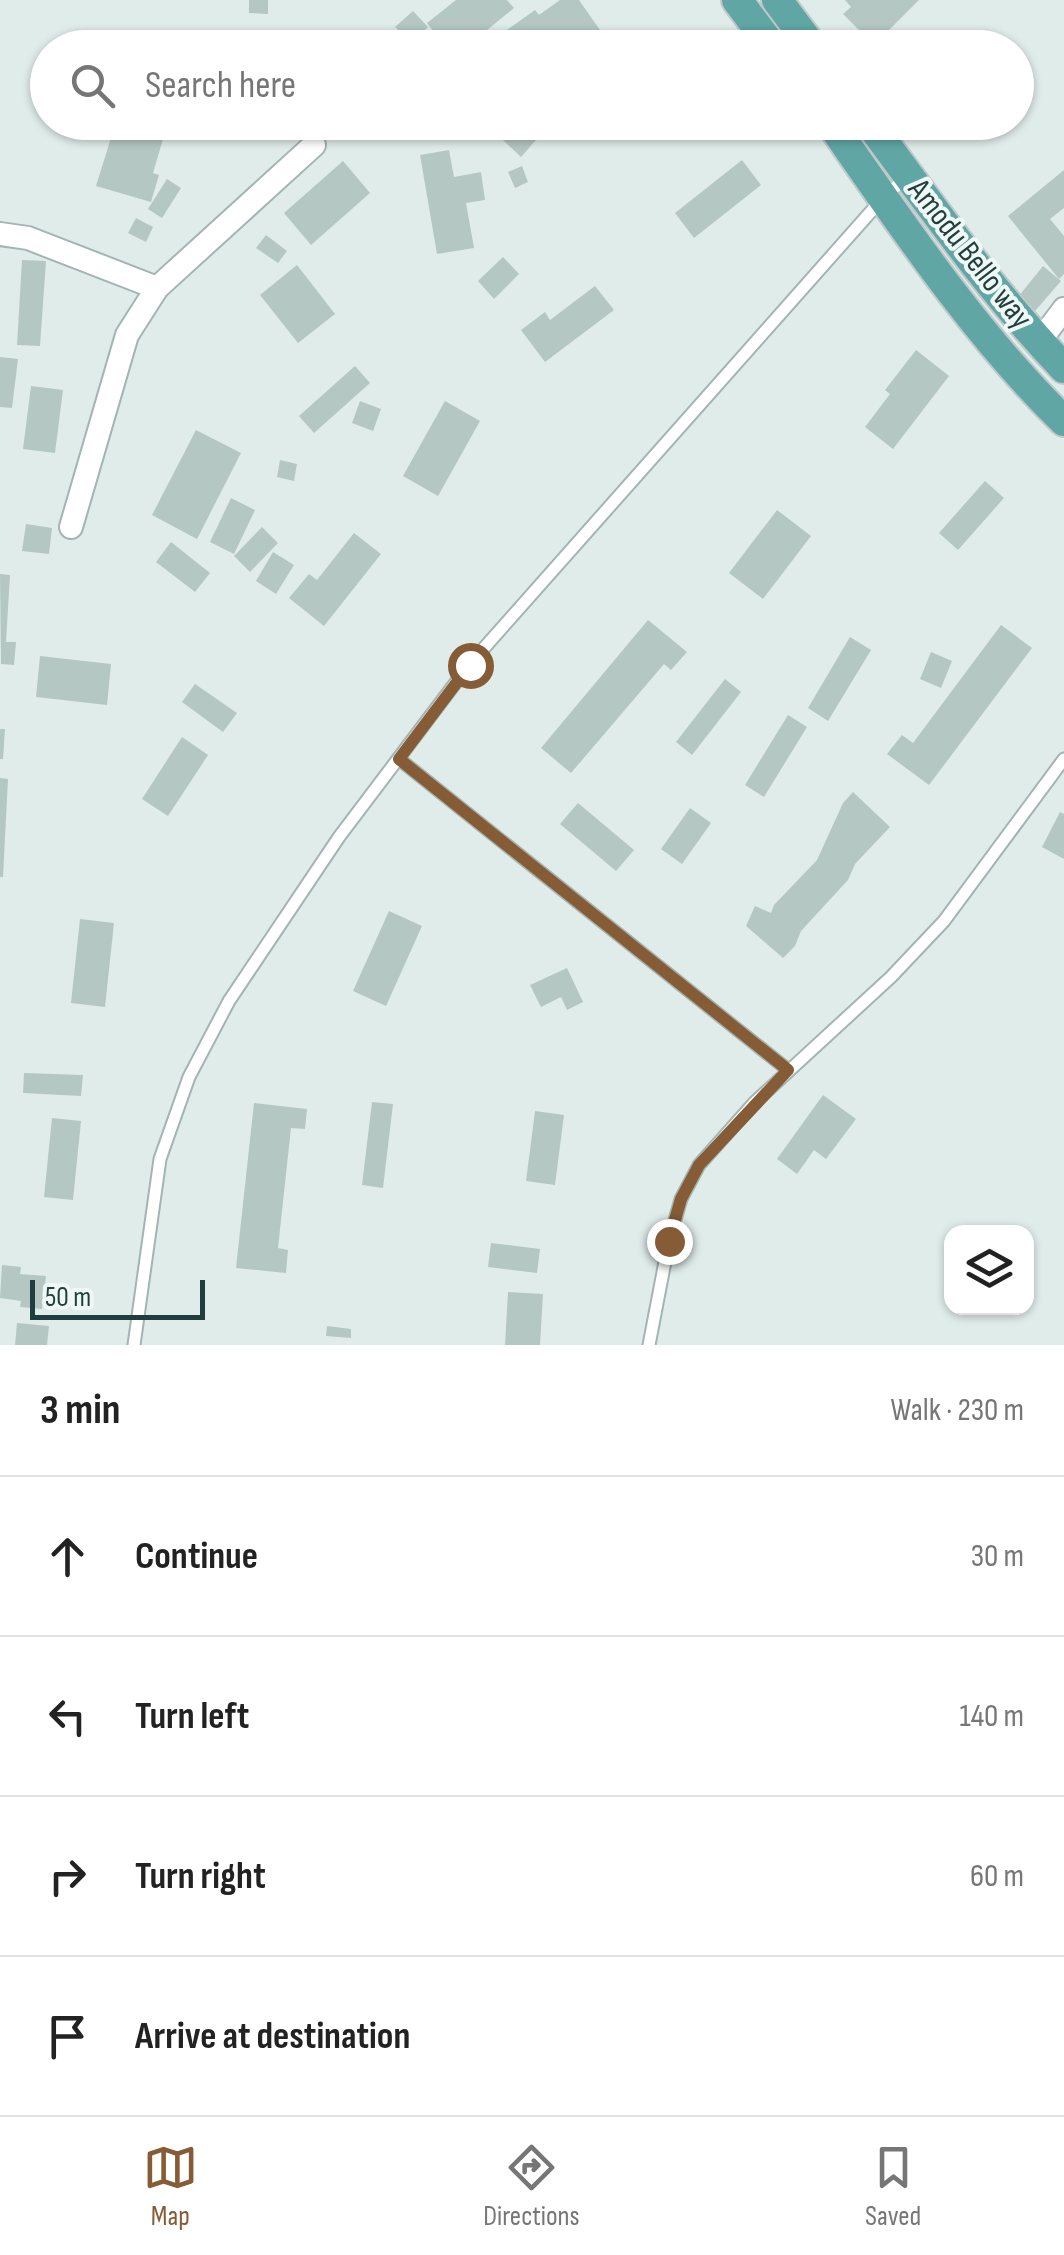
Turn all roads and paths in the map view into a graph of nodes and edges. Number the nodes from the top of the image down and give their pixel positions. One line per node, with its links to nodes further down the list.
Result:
1 (737, 0): 3 (main road)
2 (777, 0): 4 (main road)
3 (760, 30)
4 (799, 30)
5 (843, 140): 9 (main road, Amodu Bello way)
6 (882, 140): 8 (main road, Amodu Bello way)
7 (314, 146): 11 (street)
8 (908, 176): 9 (lane); 13 (main road, Amodu Bello way)
9 (883, 198): 15 (main road, Amodu Bello way); 18 (lane)
10 (0, 234): 11 (street)
11 (157, 288): 16 (street)
12 (1064, 309): 13 (street)
13 (1038, 342): 14 (main road, Amodu Bello way)
14 (1064, 368)
15 (1064, 421)
16 (72, 527)
17 (1064, 758): 19 (lane)
18 (399, 759): 19 (lane); 20 (lane)
19 (788, 1070): 21 (lane)
20 (134, 1345)
21 (649, 1345)

